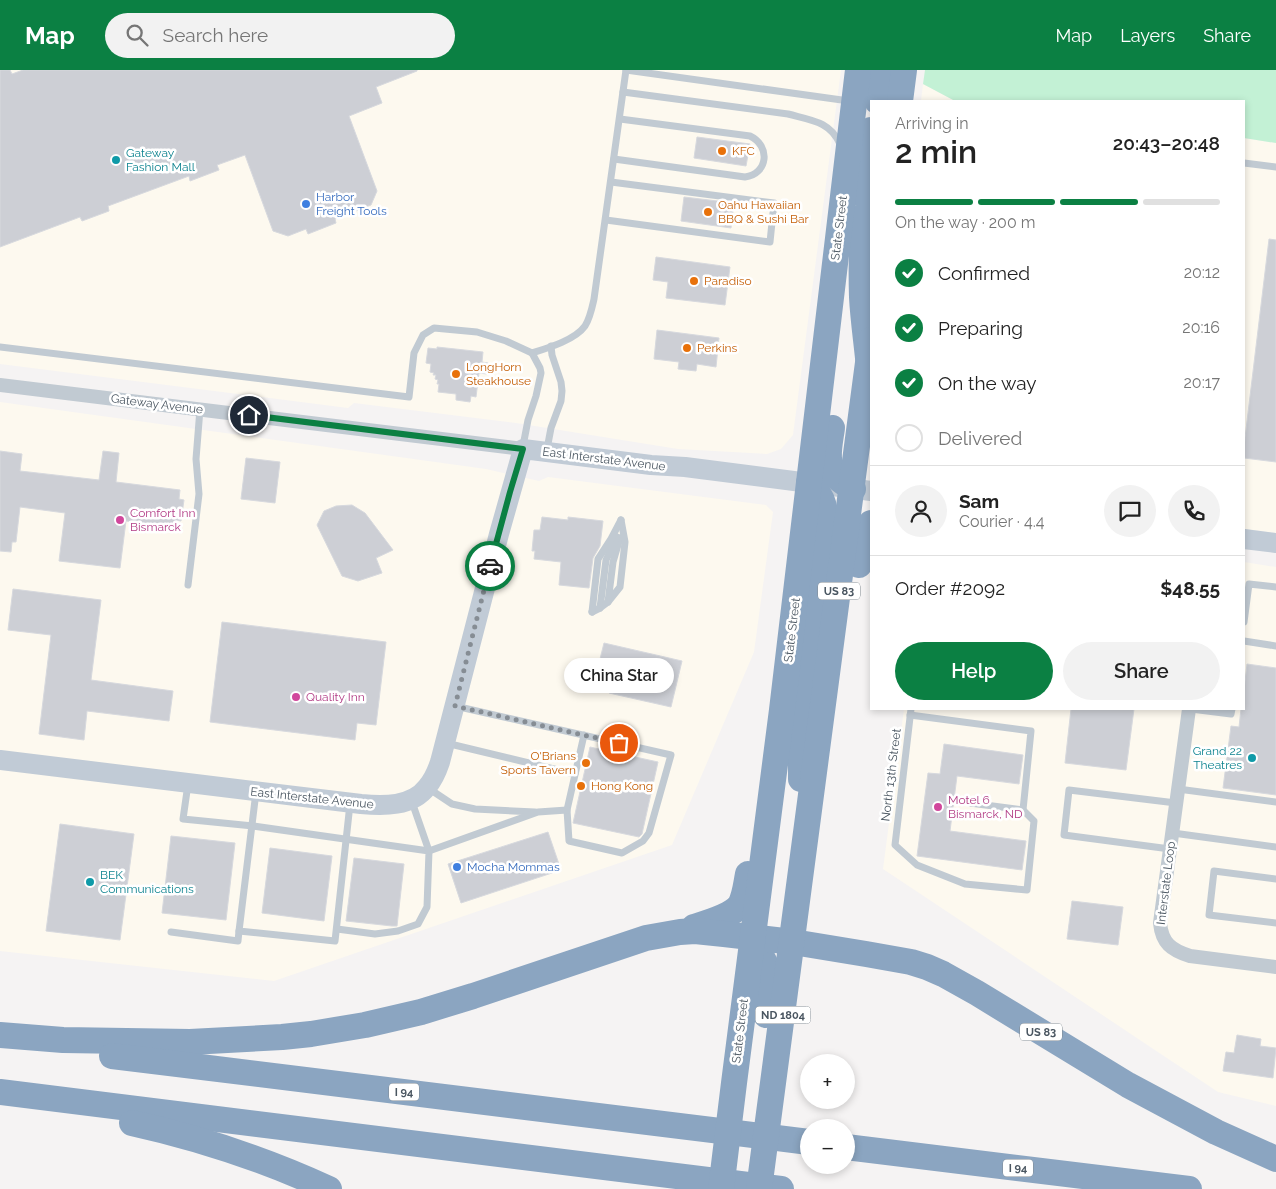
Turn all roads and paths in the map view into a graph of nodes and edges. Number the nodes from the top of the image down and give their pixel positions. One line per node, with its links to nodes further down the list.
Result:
1 (626, 70): 4 (lane); 6 (lane)
2 (858, 70): 6 (highway, State Street)
3 (881, 70): 5 (highway)
4 (623, 92): 7 (lane); 11 (lane)
5 (872, 100)
6 (868, 112): 8 (highway, State Street); 11 (highway, State Street)
7 (620, 119): 10 (lane); 10 (lane)
8 (870, 133)
9 (870, 150): 18 (highway, State Street)
10 (614, 159): 14 (lane)
11 (847, 163): 24 (highway, State Street); 25 (highway)
12 (1245, 163): 13 (lane)
13 (1276, 167)
14 (611, 182): 15 (lane); 15 (lane)
15 (606, 220): 16 (lane)
16 (551, 346): 19 (lane); 23 (lane)
17 (0, 347): 19 (lane)
18 (870, 350): 25 (highway, State Street / US 83)
19 (532, 354): 22 (lane)
20 (0, 385): 21 (street, Gateway Avenue)
21 (200, 409): 22 (street, Gateway Avenue); 31 (lane)
22 (523, 449): 23 (street, East Interstate Avenue); 37 (street, East Interstate Avenue)
23 (546, 452): 24 (street, East Interstate Avenue)
24 (809, 482): 25 (street, East Interstate Avenue); 30 (highway, State Street); 61 (highway)
25 (862, 490): 61 (highway, State Street / US 83)
26 (621, 520): 33 (lane); 33 (lane); 33 (lane)
27 (870, 524): 61 (highway)
28 (1245, 538): 29 (street)
29 (1276, 542)
30 (802, 547): 70 (highway); 71 (highway, State Street)
31 (188, 584)
32 (1276, 587): 34 (lane)
33 (600, 608)
34 (1245, 614)
35 (1245, 641): 36 (lane)
36 (1276, 646)
37 (455, 706): 42 (lane); 43 (street, East Interstate Avenue)
38 (1190, 710): 48 (street, Interstate Loop)
39 (1198, 710): 40 (lane)
40 (1232, 710)
41 (910, 712): 56 (lane); 56 (lane, North 13th Street)
42 (584, 735): 45 (lane); 55 (lane)
43 (445, 743): 45 (lane); 47 (street, East Interstate Avenue)
44 (0, 760): 46 (street, East Interstate Avenue)
45 (575, 774): 55 (lane)
46 (188, 784): 49 (street, East Interstate Avenue); 58 (lane)
47 (427, 788): 50 (street, East Interstate Avenue); 57 (lane)
48 (1178, 789): 51 (lane); 54 (street, Interstate Loop)
49 (256, 792): 52 (street, East Interstate Avenue); 58 (lane)
50 (411, 799): 52 (street, East Interstate Avenue); 64 (lane)
51 (1276, 802)
52 (350, 803): 60 (lane)
53 (970, 803): 56 (lane)
54 (1176, 803): 59 (street, Interstate Loop); 63 (lane)
55 (567, 810): 57 (lane)
56 (1022, 810)
57 (538, 812): 64 (lane)
58 (253, 826): 60 (lane); 68 (lane)
59 (1172, 833): 62 (lane); 63 (street, Interstate Loop)
60 (346, 839): 64 (lane); 67 (lane)
61 (806, 842): 72 (highway, State Street / US 83)
62 (1276, 847)
63 (1170, 849): 73 (street, Interstate Loop)
64 (430, 852): 67 (lane)
65 (1276, 879): 66 (lane)
66 (1276, 924)
67 (337, 929): 68 (lane)
68 (239, 931): 69 (lane)
69 (171, 932)
70 (680, 932): 71 (highway); 74 (highway)
71 (752, 937): 72 (highway); 76 (highway, State Street); 76 (highway)
72 (793, 942): 76 (highway, State Street / ND 1804); 81 (highway, US 83)
73 (1276, 967)
74 (0, 1035)
75 (0, 1042): 79 (highway, I 94)
76 (753, 1086): 83 (highway, State Street); 84 (highway); 85 (highway); 86 (highway, State Street / ND 1804)
77 (0, 1092): 87 (highway)
78 (0, 1102): 82 (highway)
79 (800, 1141)
80 (855, 1148): 88 (highway, I 94)
81 (1276, 1159)
82 (329, 1189)
83 (721, 1189)
84 (735, 1189)
85 (744, 1189)
86 (759, 1189)
87 (781, 1189)
88 (1189, 1189)

